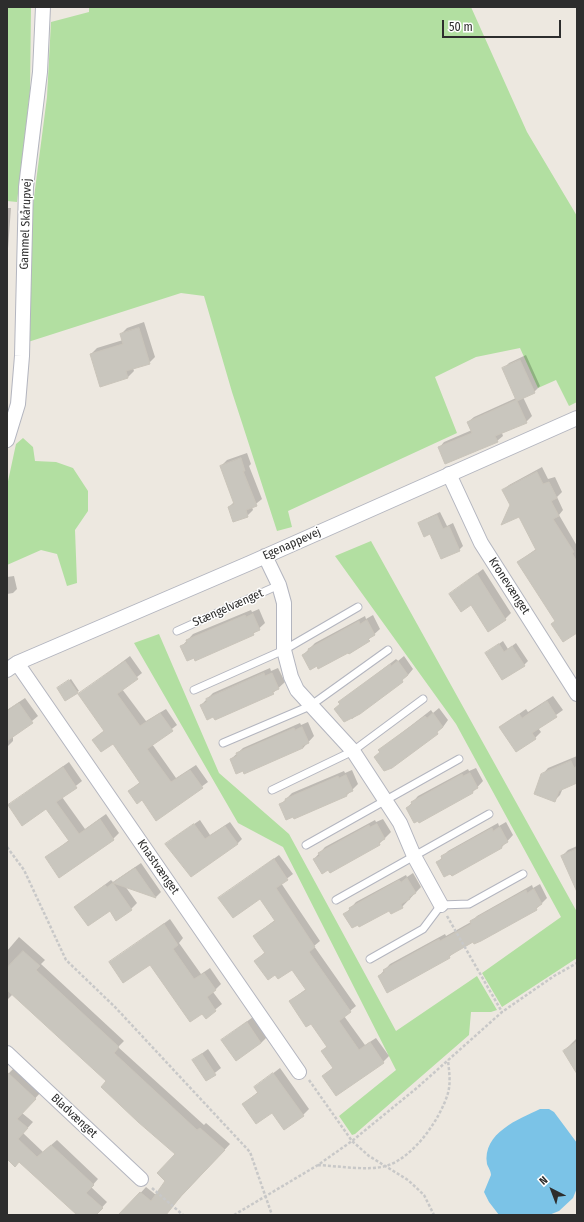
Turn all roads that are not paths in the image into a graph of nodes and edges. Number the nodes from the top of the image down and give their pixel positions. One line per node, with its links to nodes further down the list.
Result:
1 (43, 7): 3 (street, Gammel Skårupvej)
2 (577, 418): 4 (street, Egenappevej)
3 (7, 440)
4 (449, 474): 5 (street, Egenappevej); 13 (street, Kronevænget)
5 (265, 556): 6 (street, Stængelvænget); 11 (street, Egenappevej)
6 (279, 585): 8 (lane, Stængelvænget); 9 (street, Stængelvænget)
7 (358, 607): 9 (lane)
8 (177, 631)
9 (284, 650): 12 (lane); 15 (street, Stængelvænget)
10 (388, 650): 15 (lane)
11 (12, 666): 29 (street, Knastvænget)
12 (194, 690)
13 (577, 694)
14 (423, 699): 17 (lane)
15 (310, 706): 16 (lane); 17 (street, Stængelvænget)
16 (223, 743)
17 (353, 751): 19 (lane); 20 (street, Stængelvænget)
18 (459, 759): 20 (lane)
19 (272, 790)
20 (384, 801): 22 (lane); 23 (street, Stængelvænget)
21 (489, 814): 23 (lane)
22 (306, 845)
23 (414, 856): 25 (lane); 26 (street, Stængelvænget)
24 (523, 874): 26 (lane)
25 (336, 900)
26 (441, 905): 27 (lane)
27 (370, 959)
28 (7, 1053): 30 (street, Bladvænget)
29 (299, 1072)
30 (141, 1179)

